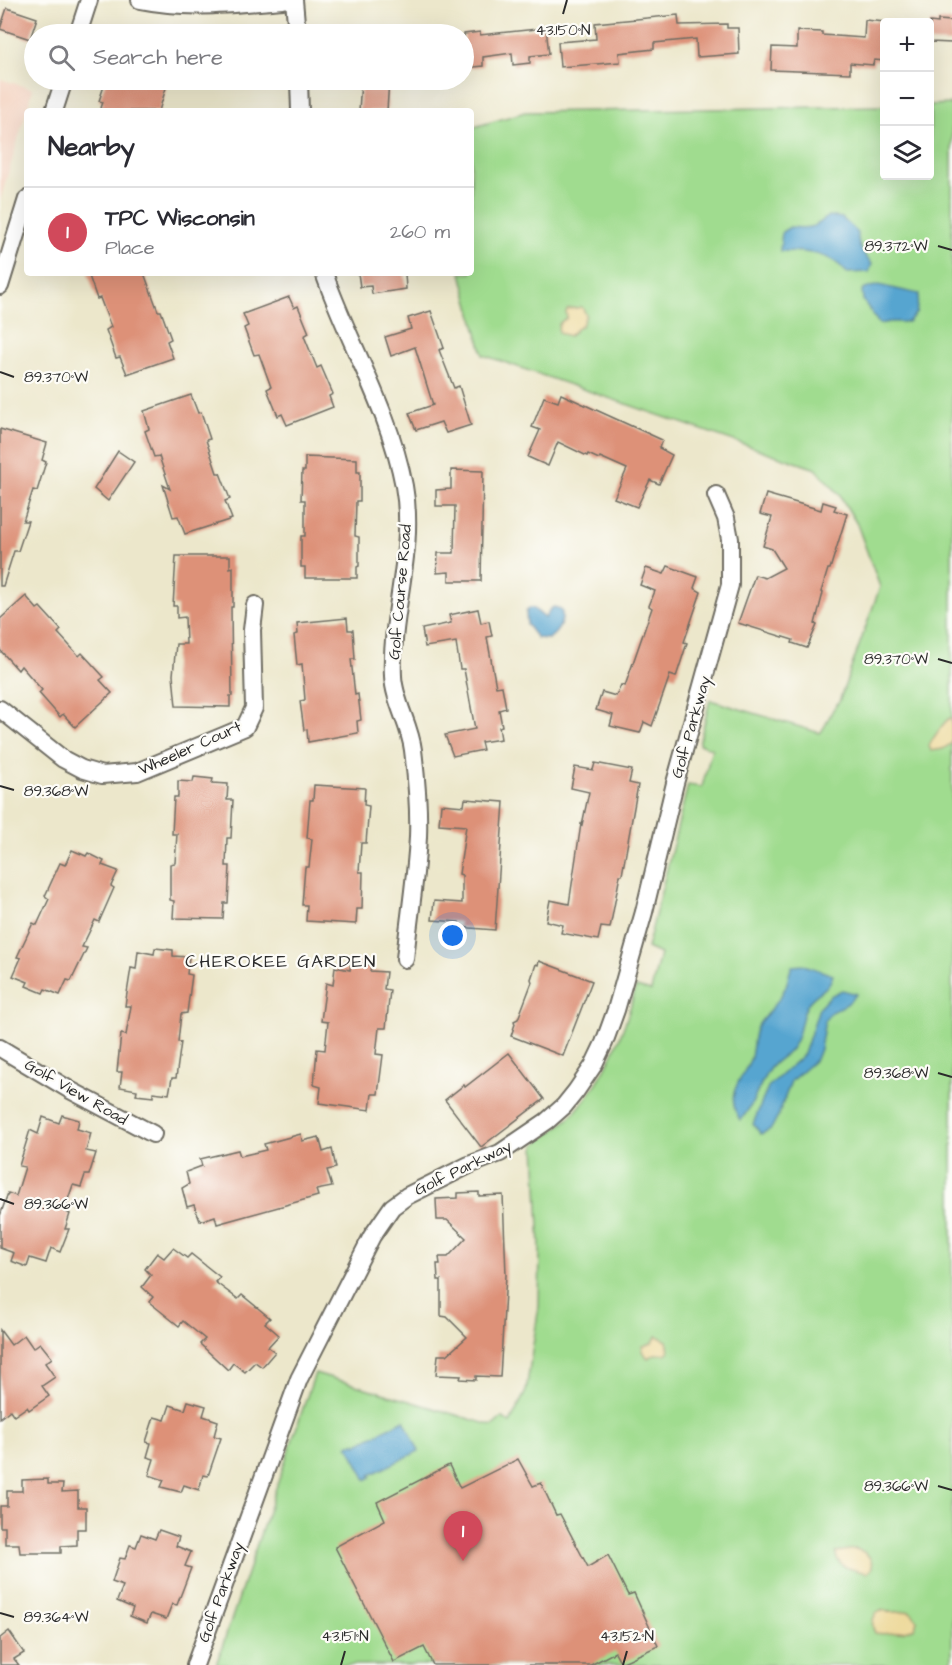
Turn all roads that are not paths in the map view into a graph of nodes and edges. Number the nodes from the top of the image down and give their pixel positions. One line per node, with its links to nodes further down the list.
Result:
1 (89, 0): 5 (street)
2 (140, 0): 3 (street)
3 (283, 0)
4 (294, 0): 6 (street)
5 (81, 24)
6 (296, 24)
7 (61, 90): 9 (street)
8 (299, 90): 10 (street)
9 (55, 108)
10 (300, 108)
11 (24, 209): 13 (street)
12 (325, 276): 17 (street, Golf Course Road)
13 (0, 286)
14 (716, 495): 20 (street, Golf Parkway)
15 (255, 605): 16 (street, Wheeler Court)
16 (0, 709)
17 (405, 959)
18 (0, 1048): 19 (street, Golf View Road)
19 (153, 1134)
20 (195, 1665)

